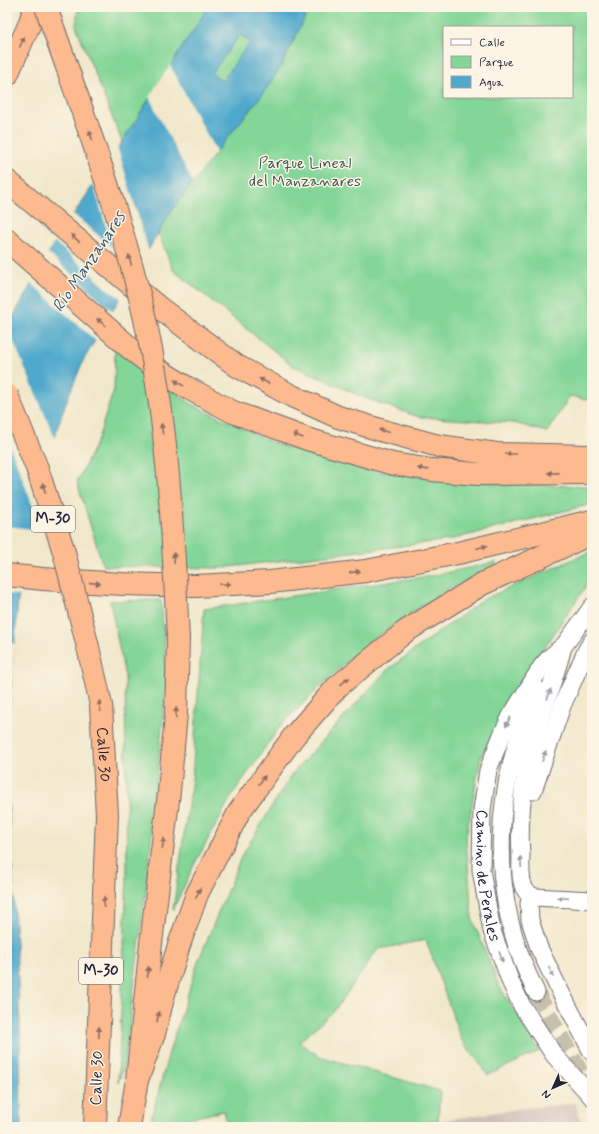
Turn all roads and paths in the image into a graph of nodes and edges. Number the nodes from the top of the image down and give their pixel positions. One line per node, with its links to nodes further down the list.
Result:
1 (35, 7): 3 (highway, one-way to 1)
2 (46, 7): 20 (highway, one-way to 2, bridge)
3 (7, 75)
4 (13, 186): 7 (highway, one-way to 4, bridge)
5 (7, 240): 8 (highway, one-way to 5)
6 (7, 395): 22 (highway, Calle 30 / M-30, one-way to 6, bridge)
7 (592, 456)
8 (592, 473)
9 (592, 521): 11 (highway, one-way to 9)
10 (592, 533): 20 (highway, one-way to 10)
11 (7, 574)
12 (592, 607): 14 (street, Camino de Perales)
13 (592, 641): 15 (street, Camino de Perales, one-way to 13)
14 (563, 646): 15 (street, Camino de Perales, one-way to 14); 18 (street, Camino de Perales); 21 (street, Camino de Perales, one-way to 21)
15 (519, 833): 16 (street, Camino de Perales, one-way to 15)
16 (533, 897): 17 (street, one-way to 16); 19 (street, one-way to 19)
17 (592, 900)
18 (536, 992)
19 (592, 1052)
20 (137, 1080): 23 (highway)
21 (592, 1097)
22 (95, 1127)
23 (129, 1127)

